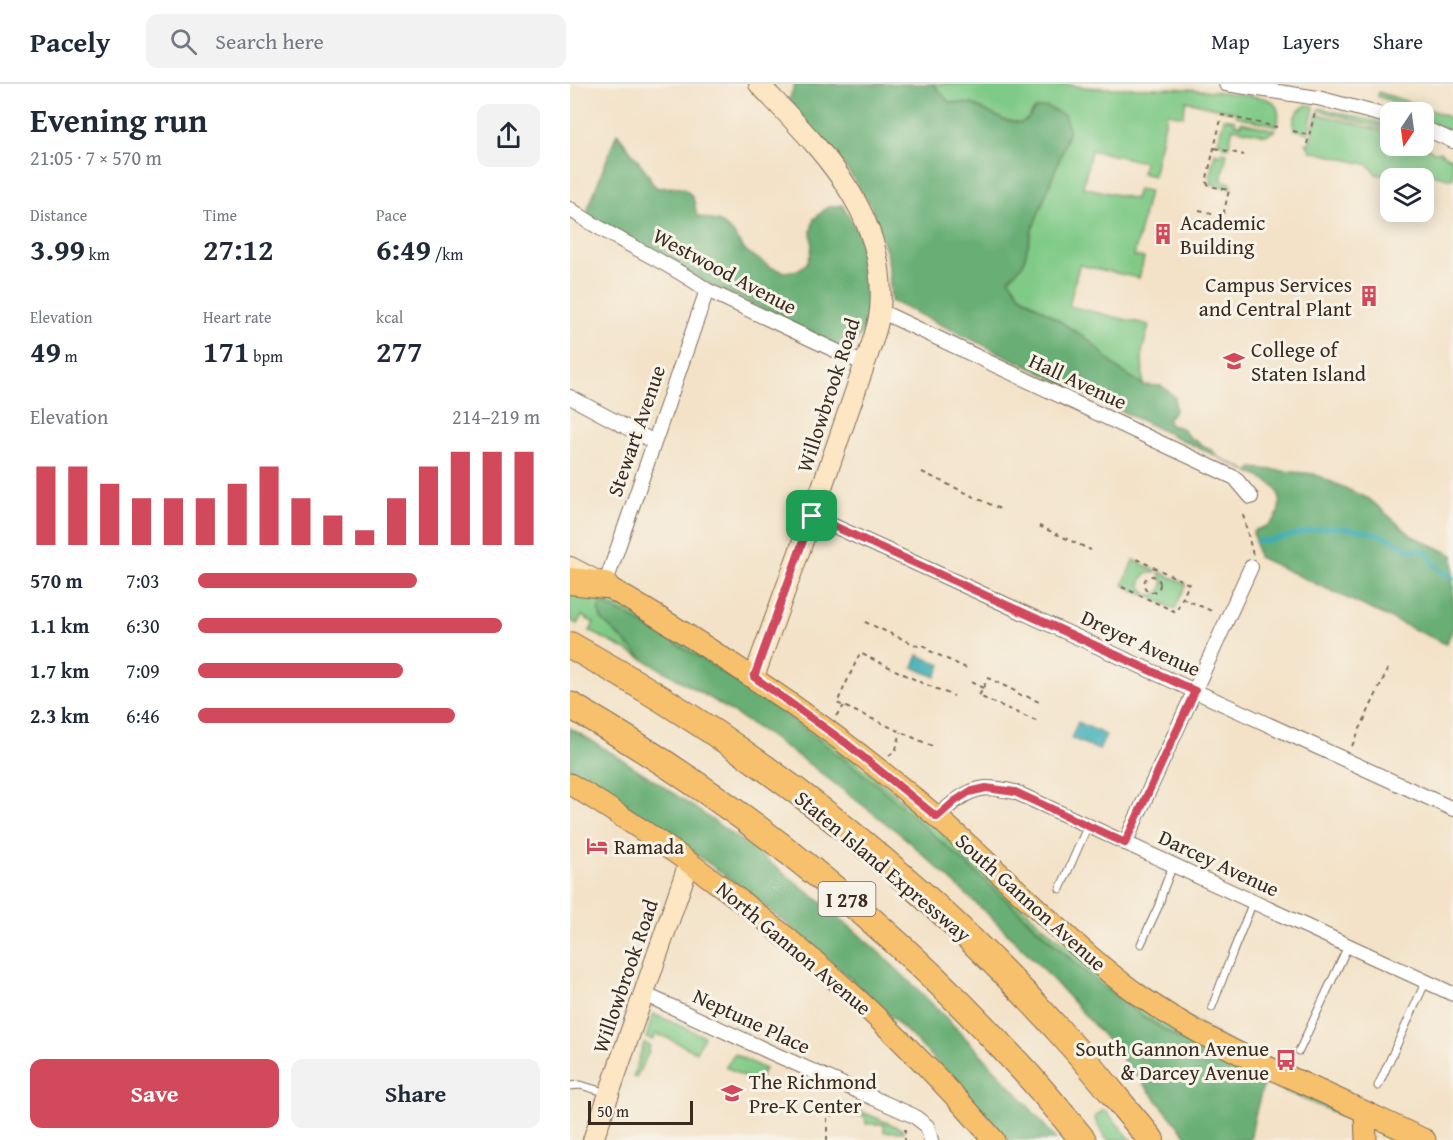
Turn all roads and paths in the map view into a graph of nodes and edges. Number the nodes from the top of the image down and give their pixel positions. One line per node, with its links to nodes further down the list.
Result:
1 (759, 84): 16 (street, Willowbrook Road)
2 (1226, 84): 4 (street)
3 (1315, 112): 8 (path)
4 (1380, 114)
5 (1276, 127): 11 (path)
6 (1293, 131): 8 (path)
7 (1434, 132): 9 (street)
8 (1309, 135): 10 (path)
9 (1453, 141)
10 (1307, 144)
11 (1214, 148): 12 (path); 14 (path)
12 (1244, 154)
13 (570, 209): 15 (street, Westwood Avenue)
14 (1199, 210)
15 (707, 290): 17 (street, Westwood Avenue); 19 (street, Stewart Avenue)
16 (880, 311): 17 (street, Willowbrook Road); 21 (street, Hall Avenue)
17 (864, 364): 24 (street, Willowbrook Road)
18 (570, 397): 19 (street)
19 (654, 442): 33 (street, Stewart Avenue)
20 (922, 472): 22 (path)
21 (1251, 497)
22 (1000, 508)
23 (1243, 515): 28 (path)
24 (812, 516): 43 (street, Willowbrook Road); 46 (street, Dreyer Avenue)
25 (1039, 526): 26 (path)
26 (1092, 549)
27 (1134, 558): 30 (path)
28 (1253, 562): 46 (street)
29 (570, 567): 33 (street, South Gannon Avenue)
30 (1159, 570): 31 (path); 37 (path)
31 (1156, 576): 35 (path); 35 (path)
32 (570, 581): 33 (highway)
33 (605, 585): 43 (main road, South Gannon Avenue)
34 (1122, 587): 36 (path)
35 (1148, 591): 36 (path)
36 (1145, 598): 37 (path)
37 (1182, 598): 38 (path)
38 (1214, 612)
39 (865, 622): 41 (path)
40 (570, 645): 85 (highway, Staten Island Expressway / I 278)
41 (966, 668)
42 (1388, 669): 55 (path)
43 (754, 677): 59 (main road, South Gannon Avenue)
44 (971, 682): 45 (path)
45 (983, 688): 48 (path); 52 (path)
46 (1195, 691): 58 (street, Dreyer Avenue); 61 (street)
47 (954, 696): 50 (path)
48 (1039, 702)
49 (570, 705): 84 (highway, I 278)
50 (844, 706): 51 (path); 53 (path)
51 (834, 717)
52 (1036, 722)
53 (901, 732): 54 (path); 56 (path)
54 (932, 746)
55 (1352, 746)
56 (887, 758)
57 (570, 784): 62 (main road, North Gannon Avenue)
58 (1453, 809)
59 (937, 817): 60 (street, Darcey Avenue); 77 (main road, South Gannon Avenue)
60 (1088, 825): 61 (street, Darcey Avenue); 64 (lane)
61 (1125, 843): 63 (street, Darcey Avenue)
62 (689, 863): 69 (street, Willowbrook Road); 83 (main road, North Gannon Avenue)
63 (1173, 865): 65 (street, Darcey Avenue); 66 (lane)
64 (1060, 889)
65 (1253, 902): 67 (street, Darcey Avenue); 71 (lane)
66 (1141, 944)
67 (1348, 946): 68 (street, Darcey Avenue); 72 (lane)
68 (1426, 981): 70 (street, Darcey Avenue); 74 (lane)
69 (644, 994): 75 (street, Willowbrook Road); 82 (street, Neptune Place)
70 (1453, 994)
71 (1212, 1008)
72 (1299, 1051)
73 (570, 1086): 75 (lane)
74 (1378, 1086)
75 (609, 1094): 79 (street, Willowbrook Road)
76 (814, 1111): 80 (path)
77 (1365, 1112): 86 (main road); 87 (main road, South Gannon Avenue)
78 (905, 1129): 81 (path)
79 (594, 1140)
80 (828, 1140)
81 (905, 1140)
82 (931, 1140)
83 (994, 1140)
84 (1083, 1140)
85 (1151, 1140)
86 (1366, 1140)
87 (1425, 1140)

